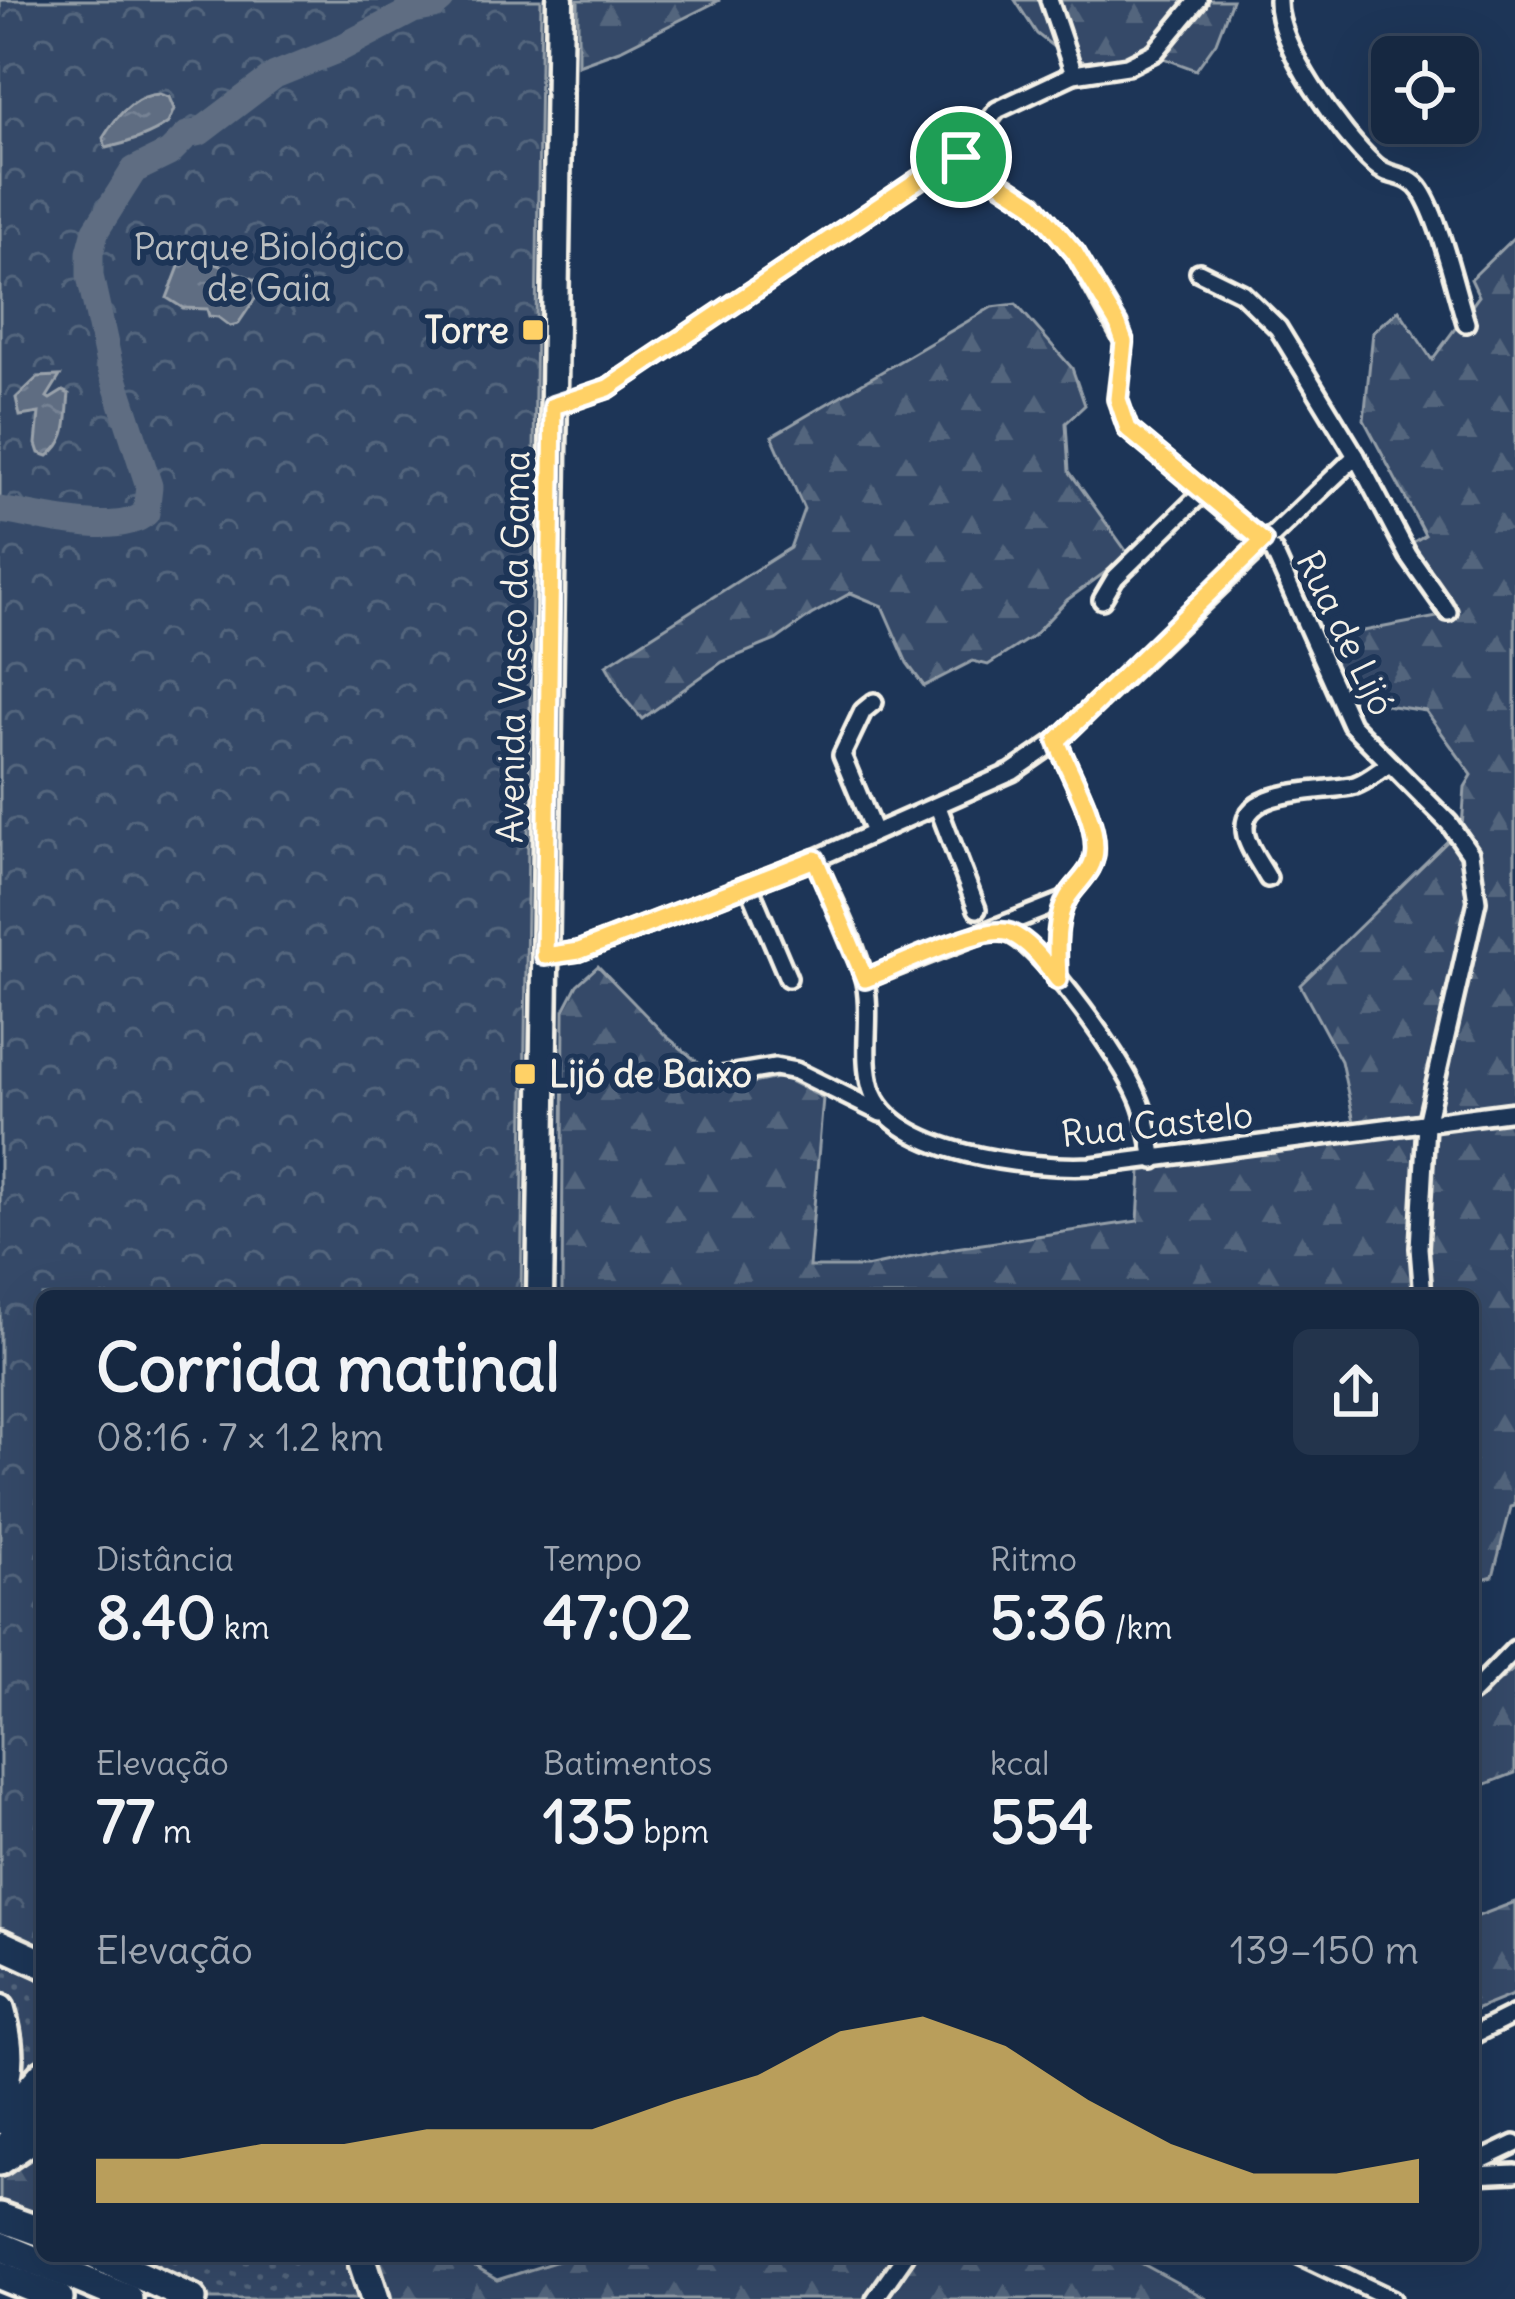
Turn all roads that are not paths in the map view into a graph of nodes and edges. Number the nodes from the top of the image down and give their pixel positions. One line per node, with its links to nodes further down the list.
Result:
1 (560, 0): 9 (main road, Avenida Vasco da Gama)
2 (1049, 0): 5 (street)
3 (1198, 0): 5 (street)
4 (1278, 0): 8 (street)
5 (1074, 74): 6 (street)
6 (961, 157): 9 (street); 11 (street, Rua de Lijó)
7 (1199, 272): 10 (street)
8 (1466, 323)
9 (553, 406): 26 (main road, Avenida Vasco da Gama)
10 (1356, 457): 12 (street); 14 (street)
11 (1203, 492): 12 (street, Rua de Lijó); 13 (street)
12 (1263, 541): 16 (street); 17 (street, Rua de Lijó)
13 (1102, 600)
14 (1448, 612)
15 (874, 702): 19 (street)
16 (1057, 741): 18 (street); 23 (street)
17 (1388, 765): 21 (street); 33 (street, Rua de Lijó)
18 (938, 807): 19 (street); 24 (street)
19 (874, 832): 20 (street)
20 (815, 859): 22 (street); 28 (street)
21 (1268, 878)
22 (749, 886): 26 (street); 27 (street)
23 (1066, 900): 25 (street); 29 (street)
24 (977, 909)
25 (986, 931): 28 (street); 29 (street)
26 (545, 956): 35 (main road, Avenida Vasco da Gama)
27 (788, 978)
28 (865, 979): 32 (street)
29 (1058, 980): 34 (street)
30 (715, 1077): 32 (street, Rua Castelo)
31 (1515, 1111): 33 (street, Rua Castelo)
32 (884, 1115): 34 (street, Rua Castelo)
33 (1426, 1124): 34 (street, Rua Castelo); 36 (street, Rua de Lijó)
34 (1154, 1160)
35 (540, 1290)
36 (1422, 1290)
37 (1515, 1649): 38 (street)
38 (1479, 1686)
39 (0, 1944): 40 (highway)
40 (36, 1960)
41 (0, 2009): 45 (highway)
42 (1515, 2014): 43 (street)
43 (1479, 2032)
44 (36, 2079): 47 (main road)
45 (0, 2102)
46 (36, 2108): 50 (main road)
47 (0, 2121)
48 (36, 2136): 50 (highway)
49 (1515, 2144): 51 (street)
50 (0, 2157)
51 (1479, 2161)
52 (1515, 2174): 53 (street)
53 (1479, 2175)
54 (3, 2228): 55 (highway); 56 (highway)
55 (36, 2231)
56 (36, 2247)
57 (63, 2262): 65 (highway)
58 (110, 2262): 66 (highway)
59 (363, 2262): 67 (highway)
60 (901, 2262): 68 (street)
61 (1310, 2262): 63 (street)
62 (0, 2276): 64 (highway)
63 (1356, 2291): 69 (street)
64 (58, 2299)
65 (128, 2299)
66 (192, 2299)
67 (375, 2299)
68 (875, 2299)
69 (1392, 2299)

